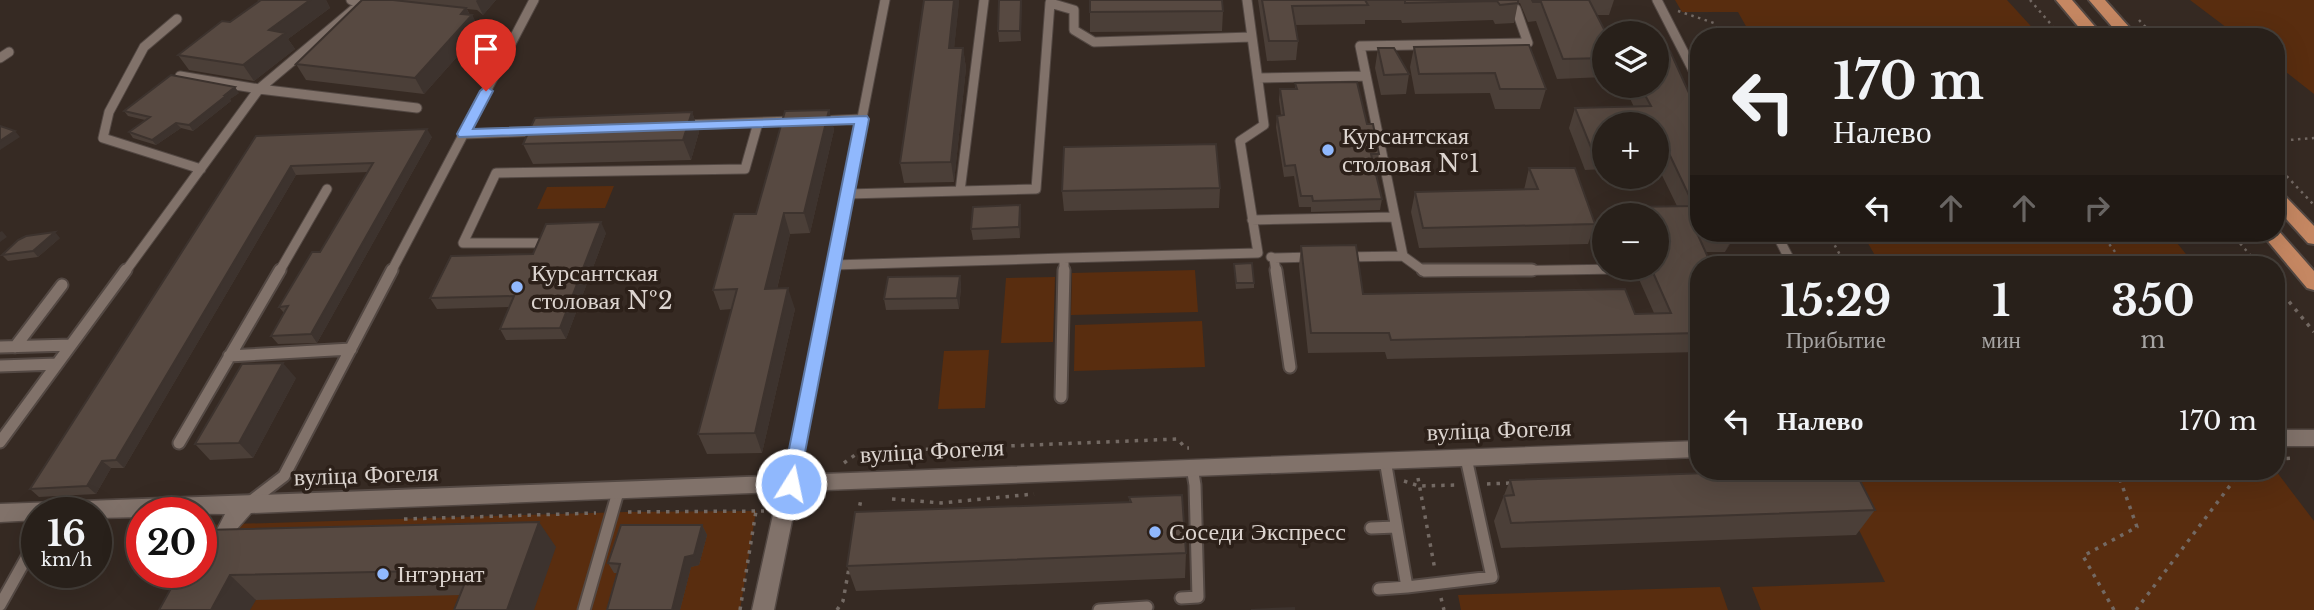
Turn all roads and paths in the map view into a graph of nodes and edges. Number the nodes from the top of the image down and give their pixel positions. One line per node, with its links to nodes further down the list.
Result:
1 (534, 0): 31 (lane)
2 (885, 0): 27 (lane)
3 (984, 0): 37 (lane)
4 (1247, 0): 18 (lane)
5 (2030, 0): 15 (path)
6 (2063, 0): 16 (highway)
7 (2097, 0): 17 (highway)
8 (355, 2): 11 (lane); 25 (lane)
9 (1051, 2): 18 (lane); 37 (lane)
10 (1658, 2): 14 (path); 21 (lane)
11 (372, 6)
12 (1516, 9): 23 (lane)
13 (177, 19): 34 (lane)
14 (1716, 28)
15 (2054, 28)
16 (2088, 28)
17 (2122, 28)
18 (1252, 37): 24 (lane)
19 (9, 52): 20 (lane)
20 (0, 58)
21 (1690, 64)
22 (180, 76): 25 (lane)
23 (1366, 76): 24 (lane); 41 (lane)
24 (1258, 78): 42 (lane)
25 (259, 89): 26 (lane); 34 (lane)
26 (417, 108)
27 (862, 119): 28 (lane); 38 (lane)
28 (758, 122): 29 (lane); 46 (lane)
29 (677, 126)
30 (557, 130): 31 (lane)
31 (464, 134): 61 (lane)
32 (2314, 138): 33 (path)
33 (2285, 140)
34 (201, 169): 58 (lane)
35 (2285, 174): 39 (path)
36 (327, 188): 62 (lane)
37 (960, 191): 38 (lane)
38 (847, 194): 52 (lane)
39 (2314, 205)
40 (2285, 207): 43 (highway)
41 (1394, 217): 42 (lane); 48 (lane)
42 (1252, 220): 47 (lane)
43 (2314, 239)
44 (2239, 242): 49 (path)
45 (2278, 242): 54 (highway)
46 (537, 243)
47 (1258, 253): 50 (lane); 51 (lane)
48 (1403, 256): 51 (lane); 53 (lane)
49 (2251, 256)
50 (1064, 258): 52 (lane); 66 (lane)
51 (1274, 258): 65 (lane)
52 (833, 265): 79 (lane)
53 (1592, 269)
54 (2314, 283)
55 (62, 285): 60 (lane)
56 (2285, 297): 57 (path)
57 (2314, 332)
58 (71, 345): 60 (lane); 63 (lane)
59 (0, 347): 60 (lane)
60 (15, 347)
61 (351, 349): 62 (lane); 85 (lane)
62 (229, 356): 70 (lane)
63 (57, 364): 64 (lane); 69 (lane)
64 (0, 366)
65 (1290, 367)
66 (1061, 397)
67 (2285, 438): 68 (street)
68 (2314, 438)
69 (0, 442)
70 (179, 443)
71 (1185, 448): 73 (path)
72 (1690, 449): 74 (street, вуліца Фогеля)
73 (859, 452)
74 (1466, 458): 75 (street, вуліца Фогеля); 99 (lane)
75 (1384, 460): 76 (street, вуліца Фогеля); 94 (lane)
76 (1192, 467): 79 (street, вуліца Фогеля); 102 (lane)
77 (2120, 480): 111 (path)
78 (2234, 480): 112 (path)
79 (791, 484): 81 (street, вуліца Фогеля); 88 (street)
80 (1419, 486): 99 (path)
81 (618, 492): 85 (street, вуліца Фогеля); 91 (lane)
82 (851, 496): 93 (path)
83 (1017, 497): 84 (path)
84 (888, 499)
85 (246, 506): 86 (street, вуліца Фогеля); 96 (street)
86 (112, 510)
87 (756, 511): 88 (path); 91 (path); 106 (path)
88 (783, 511): 107 (street)
89 (0, 513): 90 (street, вуліца Фогеля)
90 (21, 513)
91 (611, 513): 92 (path); 105 (lane)
92 (403, 519)
93 (857, 523)
94 (1396, 527): 95 (lane); 100 (lane)
95 (1371, 528)
96 (217, 548)
97 (850, 562): 108 (path)
98 (21, 568): 103 (lane)
99 (1437, 582): 100 (lane); 110 (path)
100 (1407, 587): 101 (lane)
101 (1379, 589)
102 (1181, 598)
103 (0, 605)
104 (1147, 607): 109 (lane)
105 (584, 610)
106 (740, 610)
107 (763, 610)
108 (838, 610)
109 (1100, 610)
110 (1444, 610)
111 (2114, 610)
112 (2136, 610)

